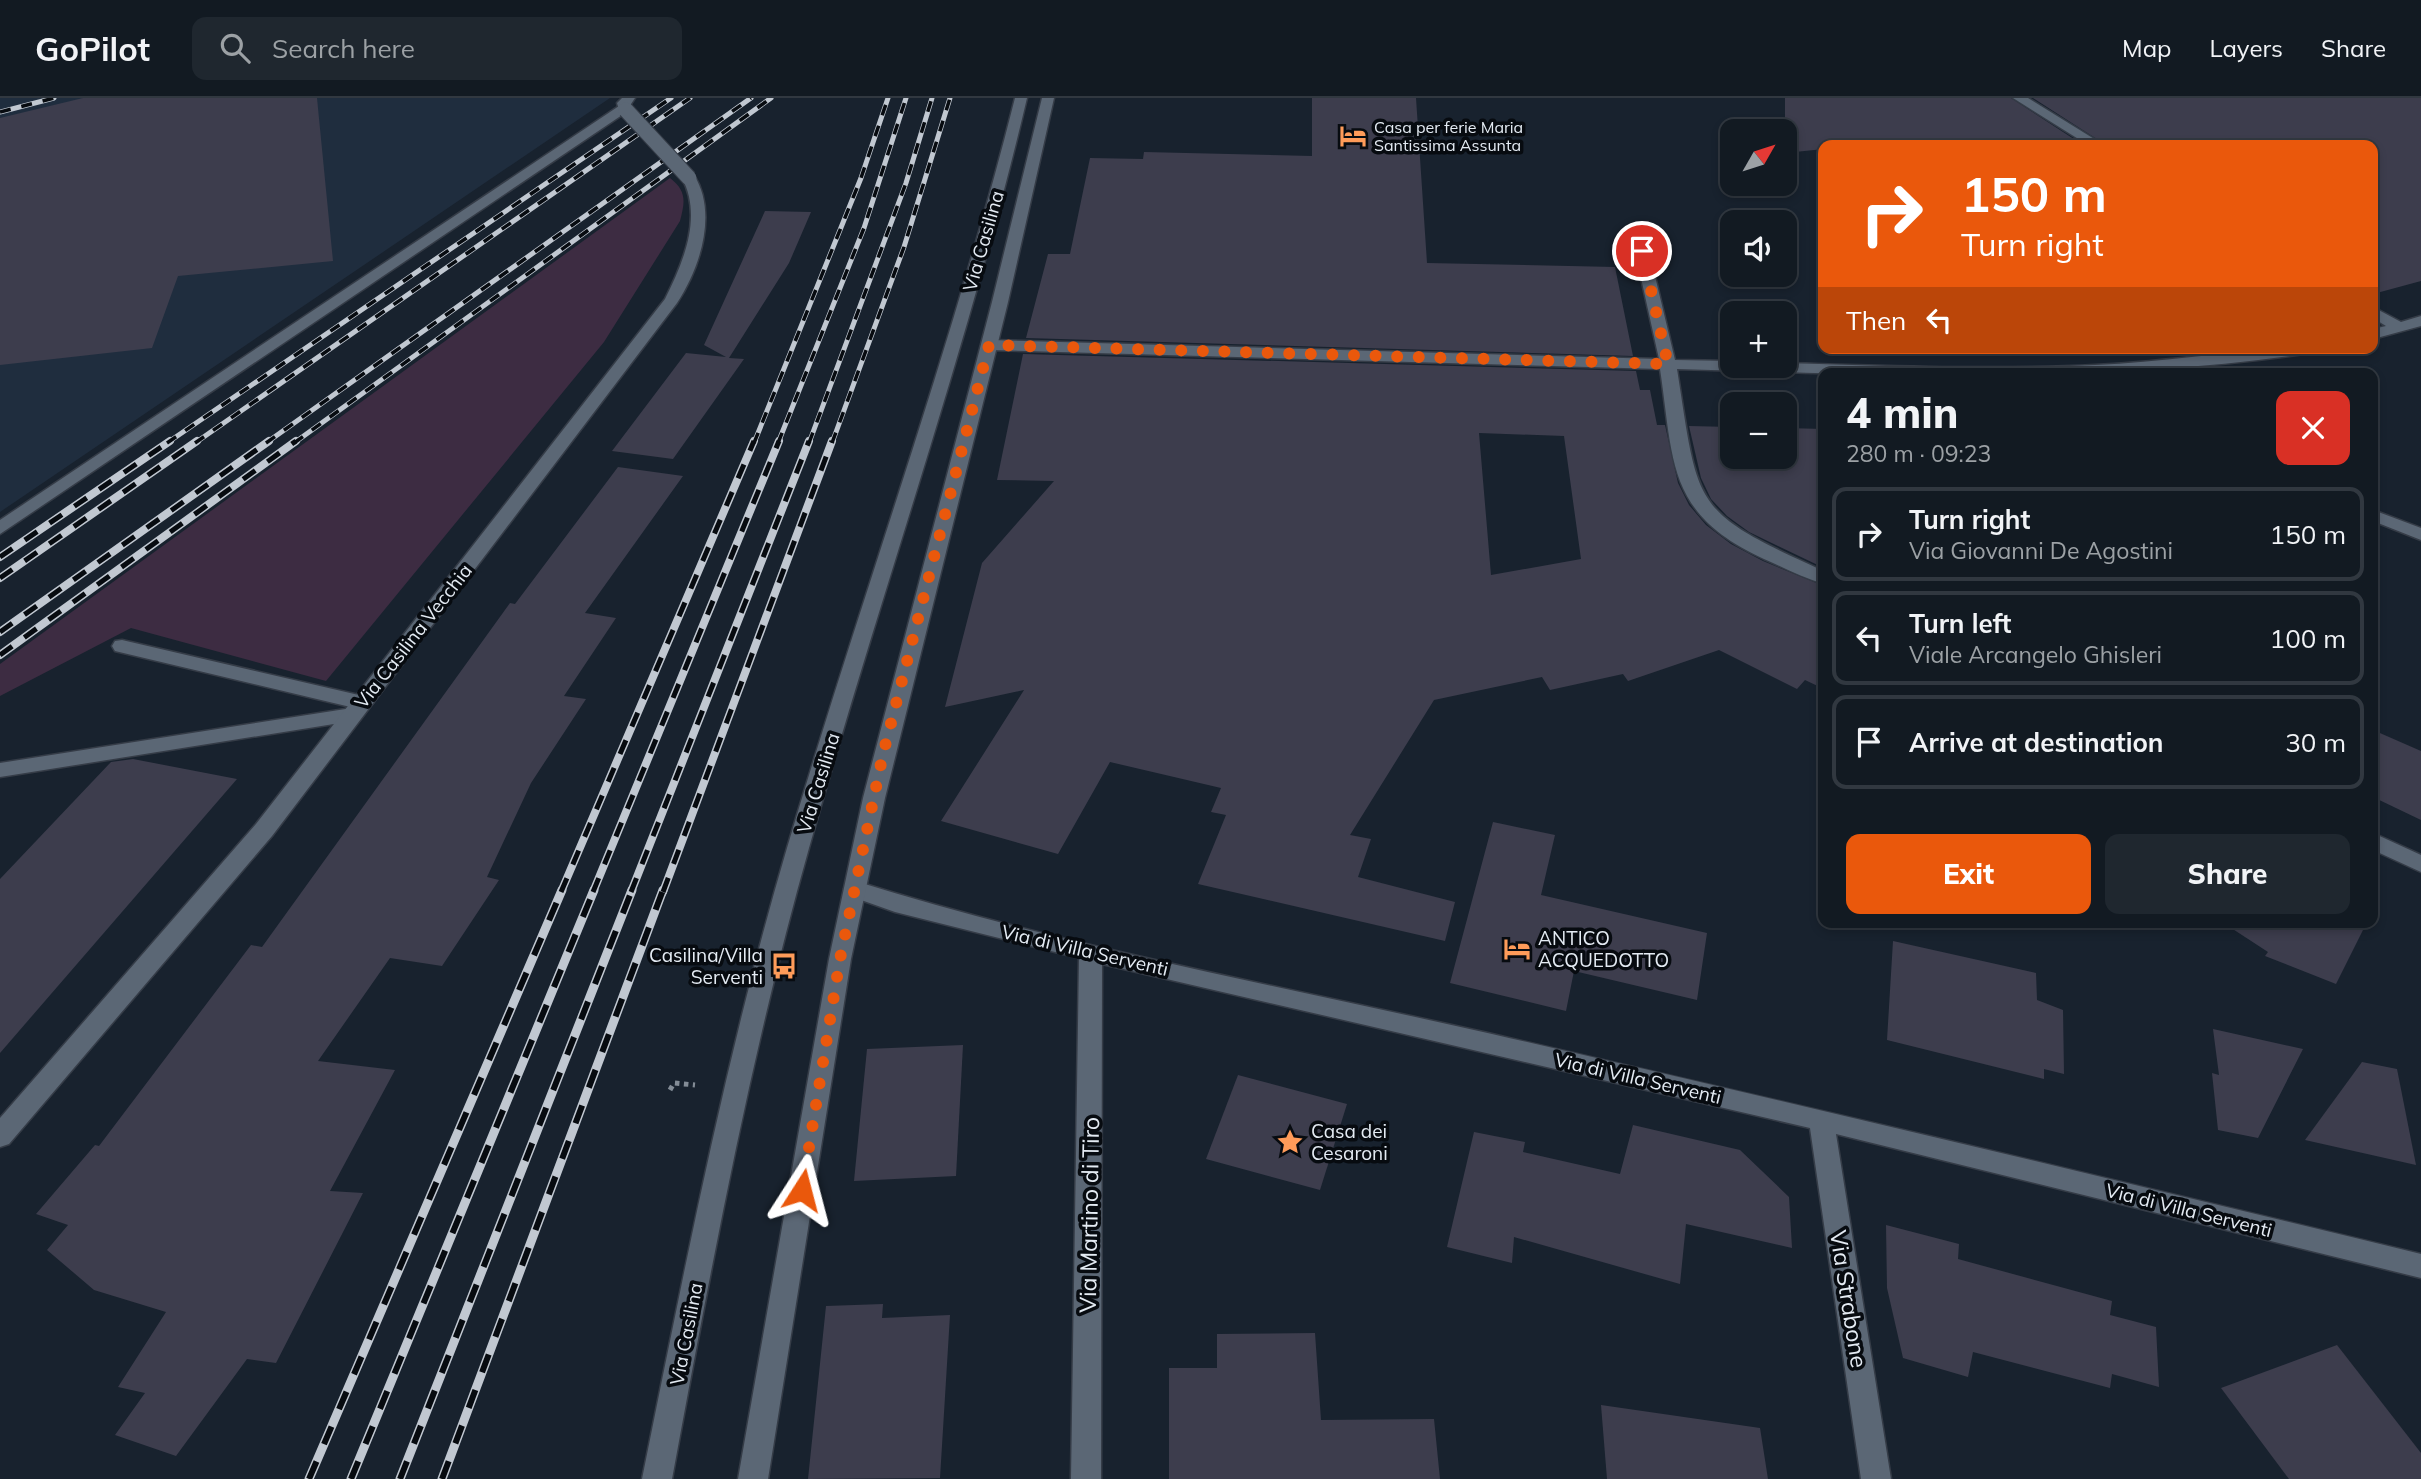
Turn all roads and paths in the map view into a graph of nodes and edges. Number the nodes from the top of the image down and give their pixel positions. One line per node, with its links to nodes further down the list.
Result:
1 (1021, 98): 32 (street, Via Casilina)
2 (1048, 98): 11 (street, Via Casilina)
3 (2019, 98): 5 (street)
4 (626, 106): 19 (street, Via Casilina Vecchia); 23 (street, Via Casilina Vecchia, bridge)
5 (2089, 140)
6 (1642, 251): 13 (street)
7 (2378, 315): 9 (street)
8 (2421, 321): 9 (street)
9 (2399, 327): 10 (street)
10 (2378, 333)
11 (989, 345): 13 (street); 27 (street, Via Casilina)
12 (2267, 354): 17 (street)
13 (1668, 364): 14 (street); 21 (street)
14 (1720, 366)
15 (1797, 367): 16 (street)
16 (1916, 368)
17 (2148, 368)
18 (2378, 517): 20 (street)
19 (0, 527)
20 (2421, 534)
21 (1818, 575)
22 (122, 646): 23 (street)
23 (358, 709): 24 (street); 30 (street, Via Casilina Vecchia)
24 (0, 770)
25 (2378, 843): 26 (street)
26 (2421, 864)
27 (855, 889): 28 (street, Via di Villa Serventi); 33 (street, Via Casilina)
28 (1091, 952): 29 (street, Via di Villa Serventi); 34 (street, Via Martino di Tiro)
29 (1821, 1120): 31 (street, Via di Villa Serventi); 35 (street, Via Strabone)
30 (0, 1136)
31 (2421, 1266)
32 (657, 1479)
33 (753, 1479)
34 (1086, 1479)
35 (1876, 1479)

